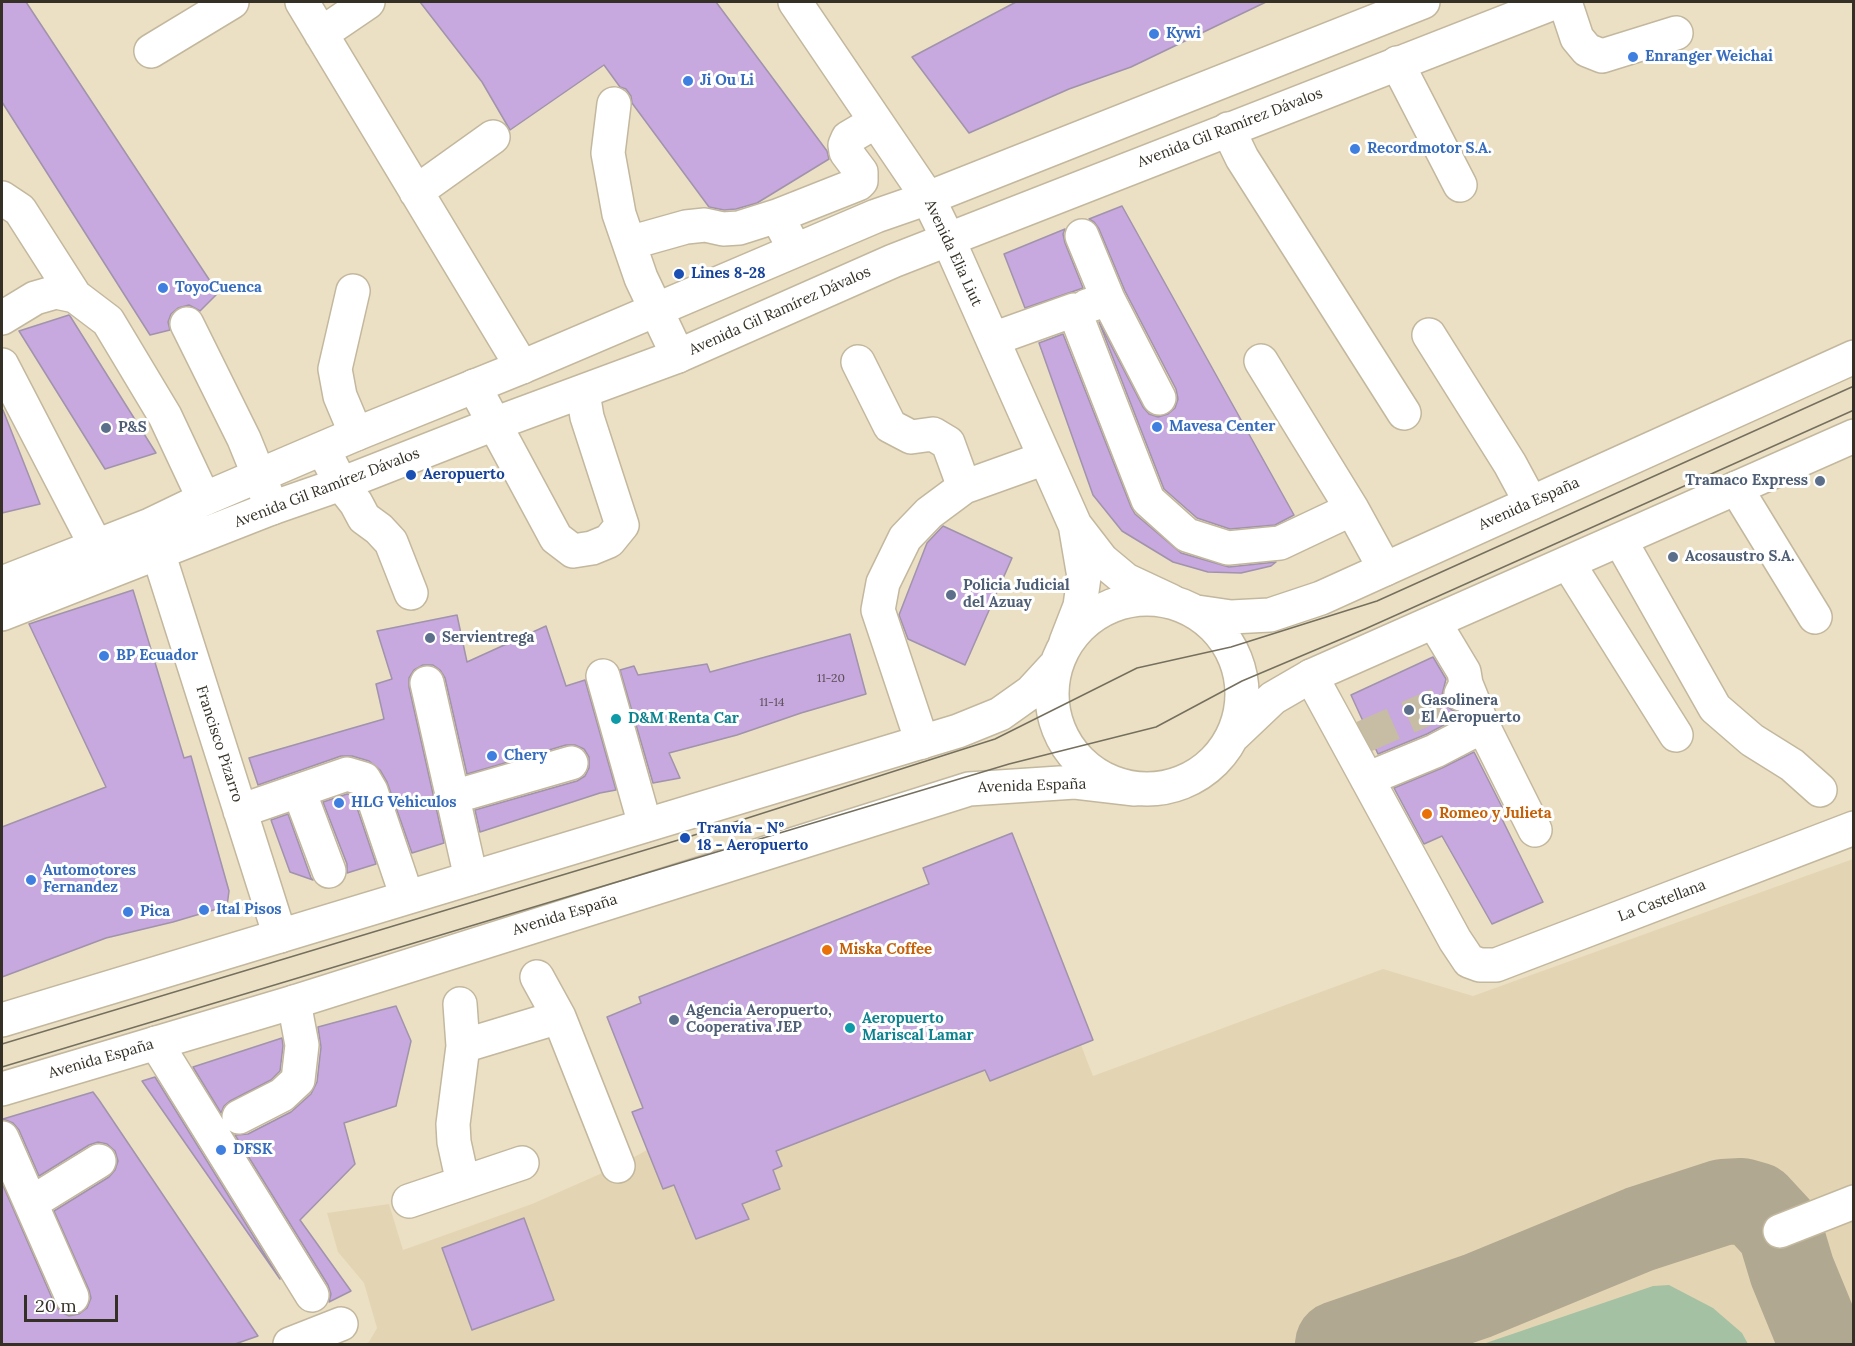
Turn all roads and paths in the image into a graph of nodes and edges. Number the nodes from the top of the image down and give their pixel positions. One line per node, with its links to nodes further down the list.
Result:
1 (232, 2): 10 (main road)
2 (302, 2): 9 (main road)
3 (368, 2): 9 (main road)
4 (795, 2): 13 (main road, Avenida Elia Liut)
5 (1423, 2): 19 (main road, Avenida Gil Ramírez Dávalos)
6 (1556, 2): 11 (main road, Avenida Gil Ramírez Dávalos)
7 (1565, 2): 8 (main road)
8 (1676, 33)
9 (321, 34): 17 (main road)
10 (151, 51)
11 (1397, 63): 14 (main road, Avenida Gil Ramírez Dávalos); 16 (main road)
12 (614, 104): 25 (main road)
13 (875, 122): 19 (main road, Avenida Elia Liut); 20 (main road)
14 (1228, 129): 24 (main road, Avenida Gil Ramírez Dávalos); 45 (main road)
15 (493, 137): 17 (main road)
16 (1460, 185)
17 (416, 192): 41 (main road)
18 (2, 198): 28 (main road)
19 (928, 198): 22 (main road, Avenida Gil Ramírez Dávalos); 24 (main road, Avenida Elia Liut)
20 (810, 203): 21 (main road); 22 (main road)
21 (777, 216): 25 (main road); 26 (main road)
22 (831, 236): 26 (main road, Avenida Gil Ramírez Dávalos)
23 (1082, 237): 29 (main road)
24 (948, 239): 35 (main road, Avenida Elia Liut); 36 (main road, Avenida Gil Ramírez Dávalos)
25 (629, 243): 30 (main road)
26 (795, 250): 30 (main road, Avenida Gil Ramírez Dávalos)
27 (353, 291): 47 (main road)
28 (75, 296): 32 (main road); 55 (main road)
29 (1108, 299): 31 (main road); 44 (main road)
30 (656, 310): 36 (main road); 41 (main road, Avenida Gil Ramírez Dávalos)
31 (1074, 310): 35 (main road); 58 (main road)
32 (2, 318)
33 (188, 324): 51 (main road)
34 (1429, 335): 56 (main road)
35 (993, 339): 50 (main road, Avenida Elia Liut)
36 (678, 356): 43 (main road, Avenida Gil Ramírez Dávalos)
37 (1854, 357): 56 (main road, Avenida España)
38 (1261, 361): 58 (main road)
39 (858, 362): 53 (main road)
40 (2, 365): 62 (main road)
41 (522, 367): 42 (main road, Avenida Gil Ramírez Dávalos)
42 (474, 386): 46 (main road); 47 (main road, Avenida Gil Ramírez Dávalos)
43 (583, 393): 46 (main road, Avenida Gil Ramírez Dávalos); 46 (main road)
44 (1159, 398)
45 (1404, 412)
46 (494, 424): 52 (main road, Avenida Gil Ramírez Dávalos)
47 (356, 434): 49 (main road, Avenida Gil Ramírez Dávalos)
48 (1854, 436): 54 (main road)
49 (323, 449): 51 (main road, Avenida Gil Ramírez Dávalos); 52 (main road)
50 (1045, 458): 53 (main road); 59 (main road, Avenida Elia Liut)
51 (258, 477): 55 (main road, Avenida Gil Ramírez Dávalos); 57 (main road)
52 (341, 484): 57 (main road, Avenida Gil Ramírez Dávalos); 66 (main road)
53 (964, 488): 78 (main road)
54 (1736, 488): 61 (main road); 69 (main road)
55 (204, 499): 60 (main road, Avenida Gil Ramírez Dávalos)
56 (1531, 503): 64 (main road, Avenida España)
57 (272, 508): 60 (main road, Avenida Gil Ramírez Dávalos)
58 (1352, 509): 64 (main road)
59 (1075, 525): 67 (main road, Avenida Elia Liut); 71 (main road, Avenida Elia Liut)
60 (154, 539): 62 (main road, Avenida Gil Ramírez Dávalos); 68 (main road, Avenida Gil Ramírez Dávalos); 85 (main road, Francisco Pizarro)
61 (1620, 540): 63 (main road); 82 (main road)
62 (96, 546): 65 (main road, Avenida Gil Ramírez Dávalos)
63 (1568, 563): 70 (main road); 77 (main road)
64 (1385, 569): 67 (main road, Avenida España)
65 (2, 583)
66 (411, 593)
67 (1184, 607): 71 (main road); 76 (main road)
68 (2, 614)
69 (1815, 617)
70 (1434, 622): 73 (main road); 75 (main road)
71 (1060, 655): 78 (main road); 81 (main road)
72 (603, 676): 86 (main road)
73 (1311, 676): 76 (main road); 80 (main road)
74 (427, 683): 84 (main road)
75 (1483, 726): 80 (main road); 88 (main road)
76 (1234, 735): 81 (main road)
77 (1676, 735)
78 (922, 742): 86 (main road)
79 (571, 763): 84 (main road)
80 (1366, 779): 87 (main road, La Castellana)
81 (1135, 789): 94 (main road, Avenida España)
82 (1820, 790)
83 (299, 791): 85 (main road); 89 (main road); 91 (main road)
84 (453, 797): 90 (main road)
85 (240, 811): 92 (main road, Francisco Pizarro)
86 (645, 825): 90 (main road)
87 (1854, 828)
88 (1535, 830)
89 (329, 871)
90 (471, 878): 91 (main road)
91 (407, 897): 92 (main road)
92 (280, 936): 97 (main road)
93 (537, 977): 96 (main road)
94 (294, 1002): 98 (main road, Avenida España); 101 (main road)
95 (460, 1004): 99 (main road)
96 (559, 1017): 99 (main road); 105 (main road)
97 (2, 1020)
98 (156, 1043): 100 (main road, Avenida España); 111 (main road)
99 (463, 1046): 106 (main road)
100 (2, 1089)
101 (239, 1116)
102 (2, 1138): 107 (main road)
103 (99, 1161): 107 (main road)
104 (522, 1163): 106 (main road)
105 (618, 1166)
106 (463, 1183): 108 (main road)
107 (19, 1197): 112 (main road)
108 (409, 1201)
109 (1854, 1202): 110 (main road)
110 (1780, 1231)
111 (312, 1295)
112 (72, 1297)
113 (341, 1324): 114 (main road)
114 (290, 1344)

